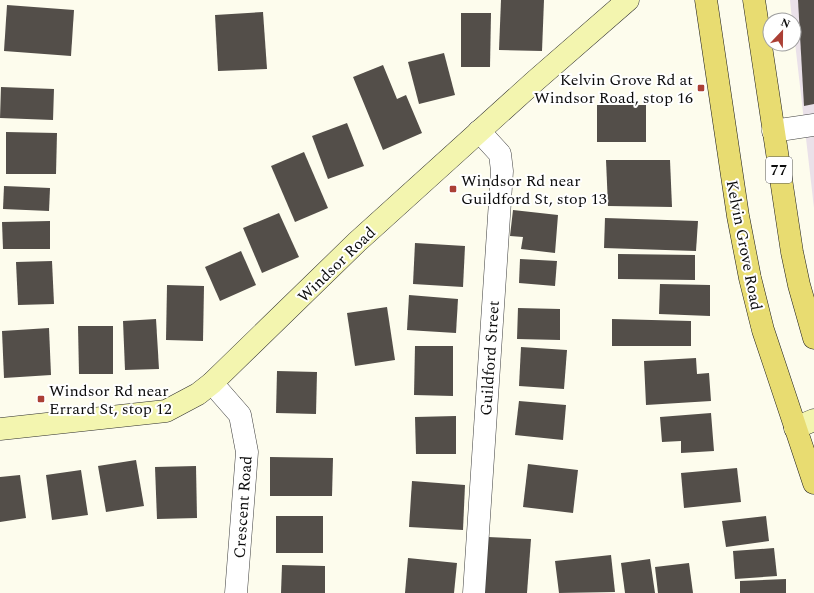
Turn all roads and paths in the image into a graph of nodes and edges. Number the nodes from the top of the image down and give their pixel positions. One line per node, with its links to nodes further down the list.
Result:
1 (628, 0): 6 (main road, Windsor Road)
2 (706, 0): 9 (main road, Kelvin Grove Road)
3 (754, 0): 5 (main road, 77)
4 (814, 125): 5 (street)
5 (773, 131): 7 (main road, 77)
6 (480, 132): 8 (main road, Windsor Road); 13 (street, Guildford Street)
7 (814, 338)
8 (212, 383): 10 (main road, Windsor Road); 12 (street, Crescent Road)
9 (804, 424): 11 (main road, Kelvin Grove Road)
10 (0, 429)
11 (814, 483)
12 (236, 593)
13 (474, 593)

